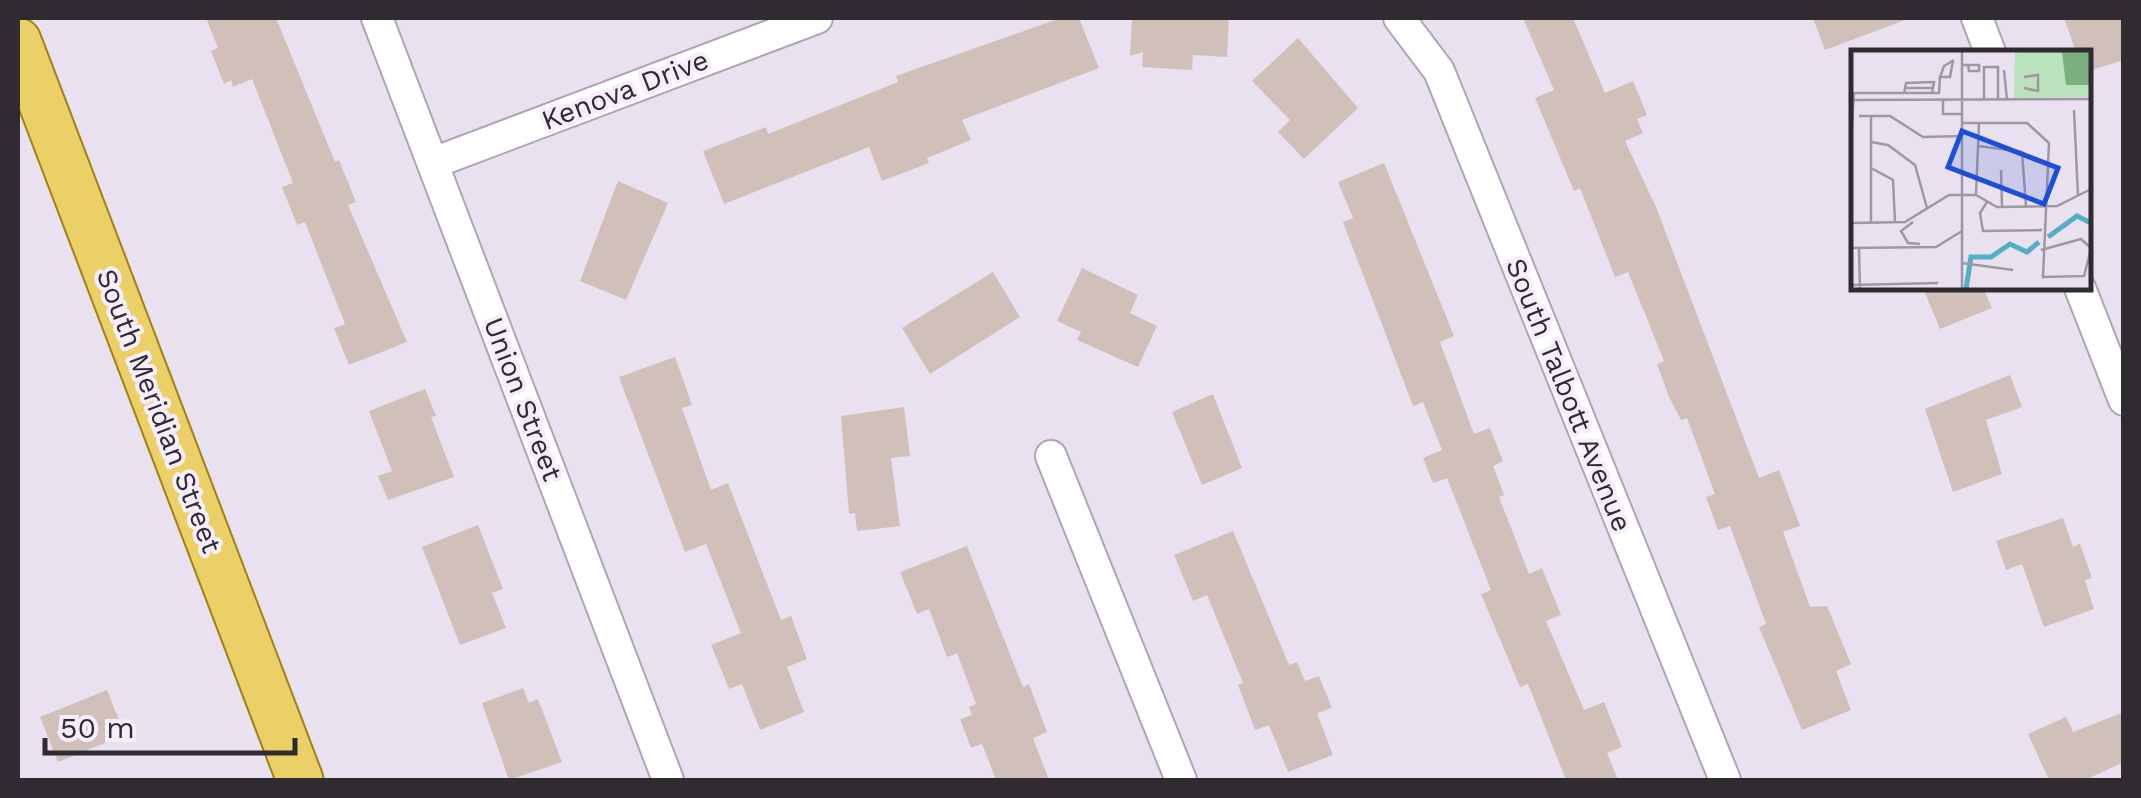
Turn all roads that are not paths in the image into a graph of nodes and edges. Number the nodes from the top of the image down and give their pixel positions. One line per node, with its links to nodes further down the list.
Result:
1 (377, 18): 8 (street, Union Street)
2 (817, 18): 8 (street, Kenova Drive)
3 (1399, 18): 15 (street, South Talbott Avenue)
4 (1977, 18): 6 (street)
5 (18, 41): 7 (main road, South Meridian Street)
6 (1989, 50)
7 (29, 108): 12 (main road, South Meridian Street)
8 (433, 163): 13 (street, Union Street)
9 (2081, 290): 10 (street)
10 (2124, 400)
11 (1052, 456): 14 (street)
12 (300, 780)
13 (668, 780)
14 (1182, 780)
15 (1724, 780)

